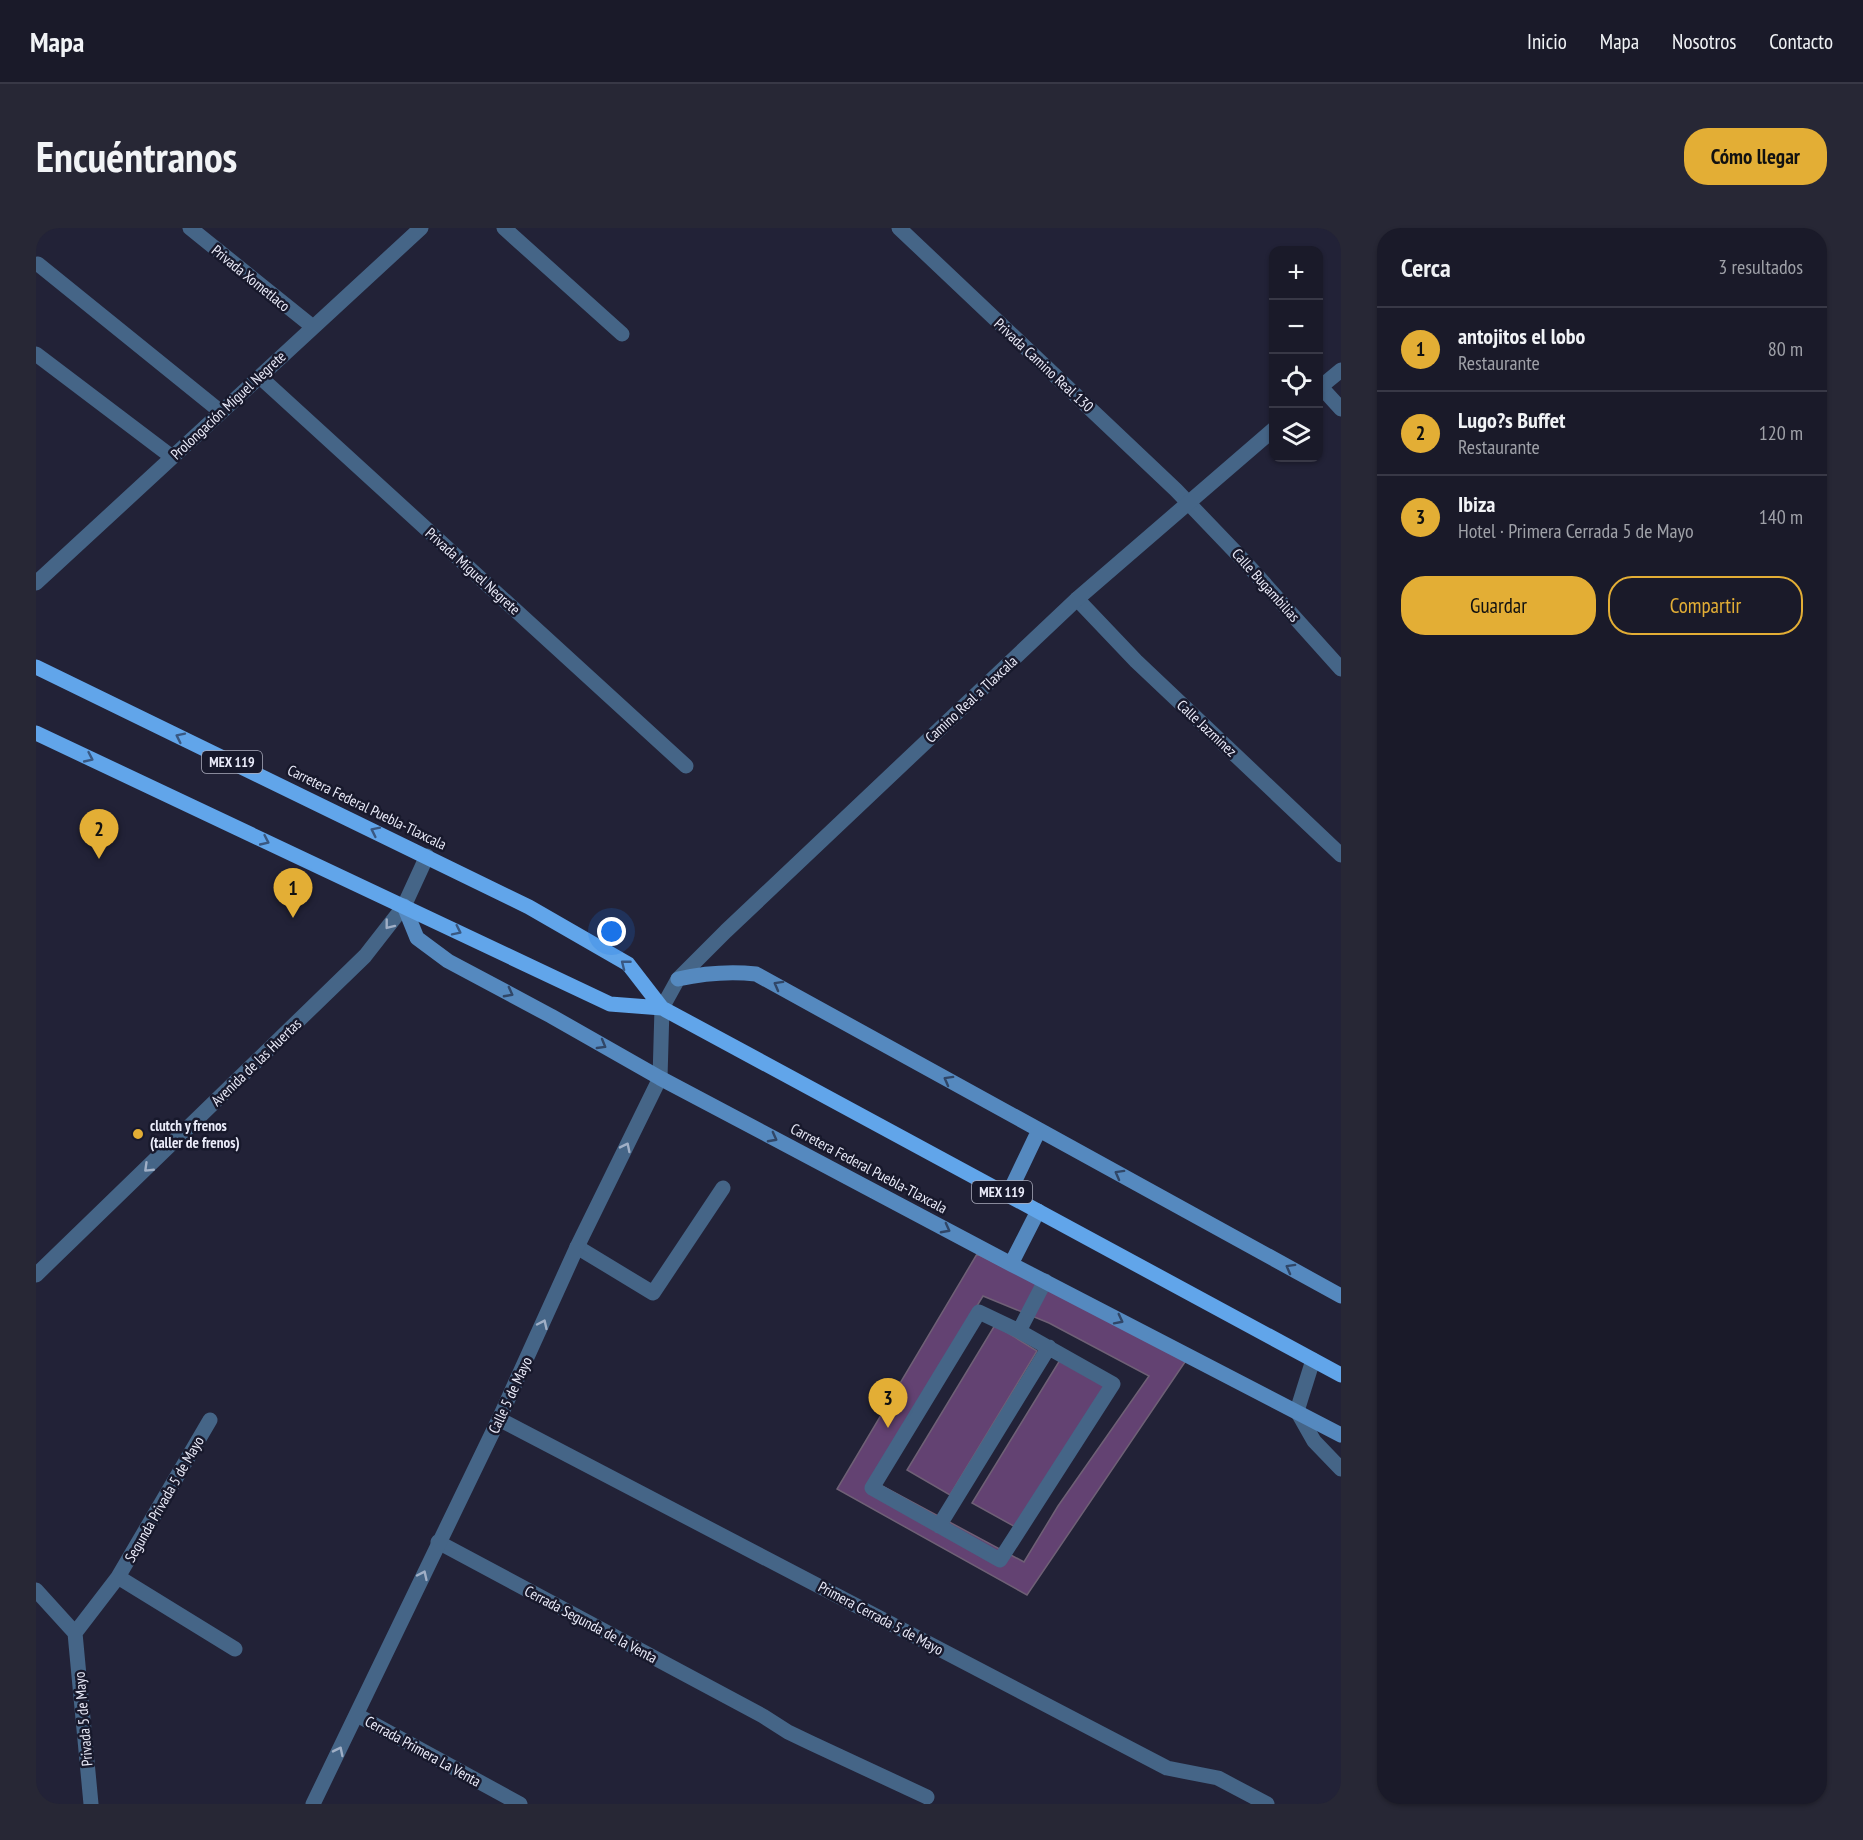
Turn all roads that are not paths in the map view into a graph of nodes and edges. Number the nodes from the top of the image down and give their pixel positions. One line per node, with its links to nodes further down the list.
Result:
1 (190, 228): 6 (street, Privada Xometlaco)
2 (421, 228): 6 (street, Prolongación Miguel Negrete)
3 (504, 228): 7 (street)
4 (899, 228): 17 (street, Privada Camino Real 130)
5 (38, 264): 14 (street)
6 (313, 327): 10 (street, Prolongación Miguel Negrete)
7 (622, 334)
8 (36, 354): 16 (street)
9 (1341, 370): 11 (street)
10 (260, 377): 14 (street, Prolongación Miguel Negrete); 23 (street, Privada Miguel Negrete)
11 (1323, 385)
12 (1323, 391): 13 (street)
13 (1341, 409)
14 (221, 412): 16 (street, Prolongación Miguel Negrete)
15 (1269, 433): 17 (street, Camino Real a Tlaxcala)
16 (172, 457): 18 (street, Prolongación Miguel Negrete)
17 (1189, 503): 19 (street, Camino Real a Tlaxcala); 21 (street, Calle Bugambilias)
18 (36, 583)
19 (1077, 599): 24 (street, Calle Jazminez); 27 (street, Camino Real a Tlaxcala)
20 (36, 667): 25 (main road, Carretera Federal Puebla-Tlaxcala / MEX 119, one-way to 20)
21 (1341, 669)
22 (36, 733): 26 (main road, Carretera Federal Puebla-Tlaxcala / MEX 119, one-way to 26)
23 (686, 765)
24 (1341, 855)
25 (427, 856): 26 (street, Avenida de las Huertas); 28 (main road, Carretera Federal Puebla-Tlaxcala / MEX 119, one-way to 25)
26 (404, 906): 28 (main road, Carretera Federal Puebla-Tlaxcala / MEX 119, one-way to 28); 29 (main road, Carretera Federal Puebla-Tlaxcala, one-way to 29); 36 (street, Avenida de las Huertas, one-way to 36)
27 (678, 980): 28 (street, Calle 5 de Mayo); 30 (main road, one-way to 27)
28 (662, 1008): 29 (street, Calle 5 de Mayo); 32 (main road, Carretera Federal Puebla-Tlaxcala / MEX 119)
29 (660, 1078): 34 (street, Calle 5 de Mayo, one-way to 29); 35 (main road, Carretera Federal Puebla-Tlaxcala, one-way to 35)
30 (1039, 1130): 32 (main road); 38 (main road, one-way to 30)
31 (723, 1188): 34 (street)
32 (1008, 1195): 33 (main road, Carretera Federal Puebla-Tlaxcala / MEX 119)
33 (1038, 1211): 35 (main road); 41 (main road, Carretera Federal Puebla-Tlaxcala / MEX 119)
34 (578, 1247): 44 (street, Calle 5 de Mayo, one-way to 34)
35 (1011, 1264): 37 (main road, Carretera Federal Puebla-Tlaxcala)
36 (36, 1275)
37 (1045, 1281): 39 (street); 43 (main road, Carretera Federal Puebla-Tlaxcala, one-way to 43)
38 (1341, 1296)
39 (1019, 1330): 40 (street); 48 (street)
40 (1049, 1347): 48 (street); 48 (street)
41 (1313, 1360): 42 (main road, Carretera Federal Puebla-Tlaxcala / MEX 119); 43 (street)
42 (1341, 1375)
43 (1296, 1411): 46 (main road, Carretera Federal Puebla-Tlaxcala); 47 (street)
44 (499, 1419): 49 (street, Calle 5 de Mayo); 59 (street, Primera Cerrada 5 de Mayo)
45 (210, 1420): 50 (street, Segunda Privada 5 de Mayo)
46 (1341, 1435)
47 (1341, 1469)
48 (939, 1526)
49 (438, 1542): 54 (street, Calle 5 de Mayo, one-way to 49); 55 (street, Cerrada Segunda de la Venta)
50 (118, 1577): 52 (street, Segunda Privada 5 de Mayo); 53 (street, Segunda Privada 5 de Mayo)
51 (36, 1590): 52 (street)
52 (75, 1633): 56 (street, Privada 5 de Mayo)
53 (235, 1649)
54 (357, 1715): 57 (street, Calle 5 de Mayo, one-way to 54); 58 (street, Cerrada Primera La Venta)
55 (927, 1797)
56 (91, 1804)
57 (313, 1804)
58 (520, 1804)
59 (1267, 1804)

